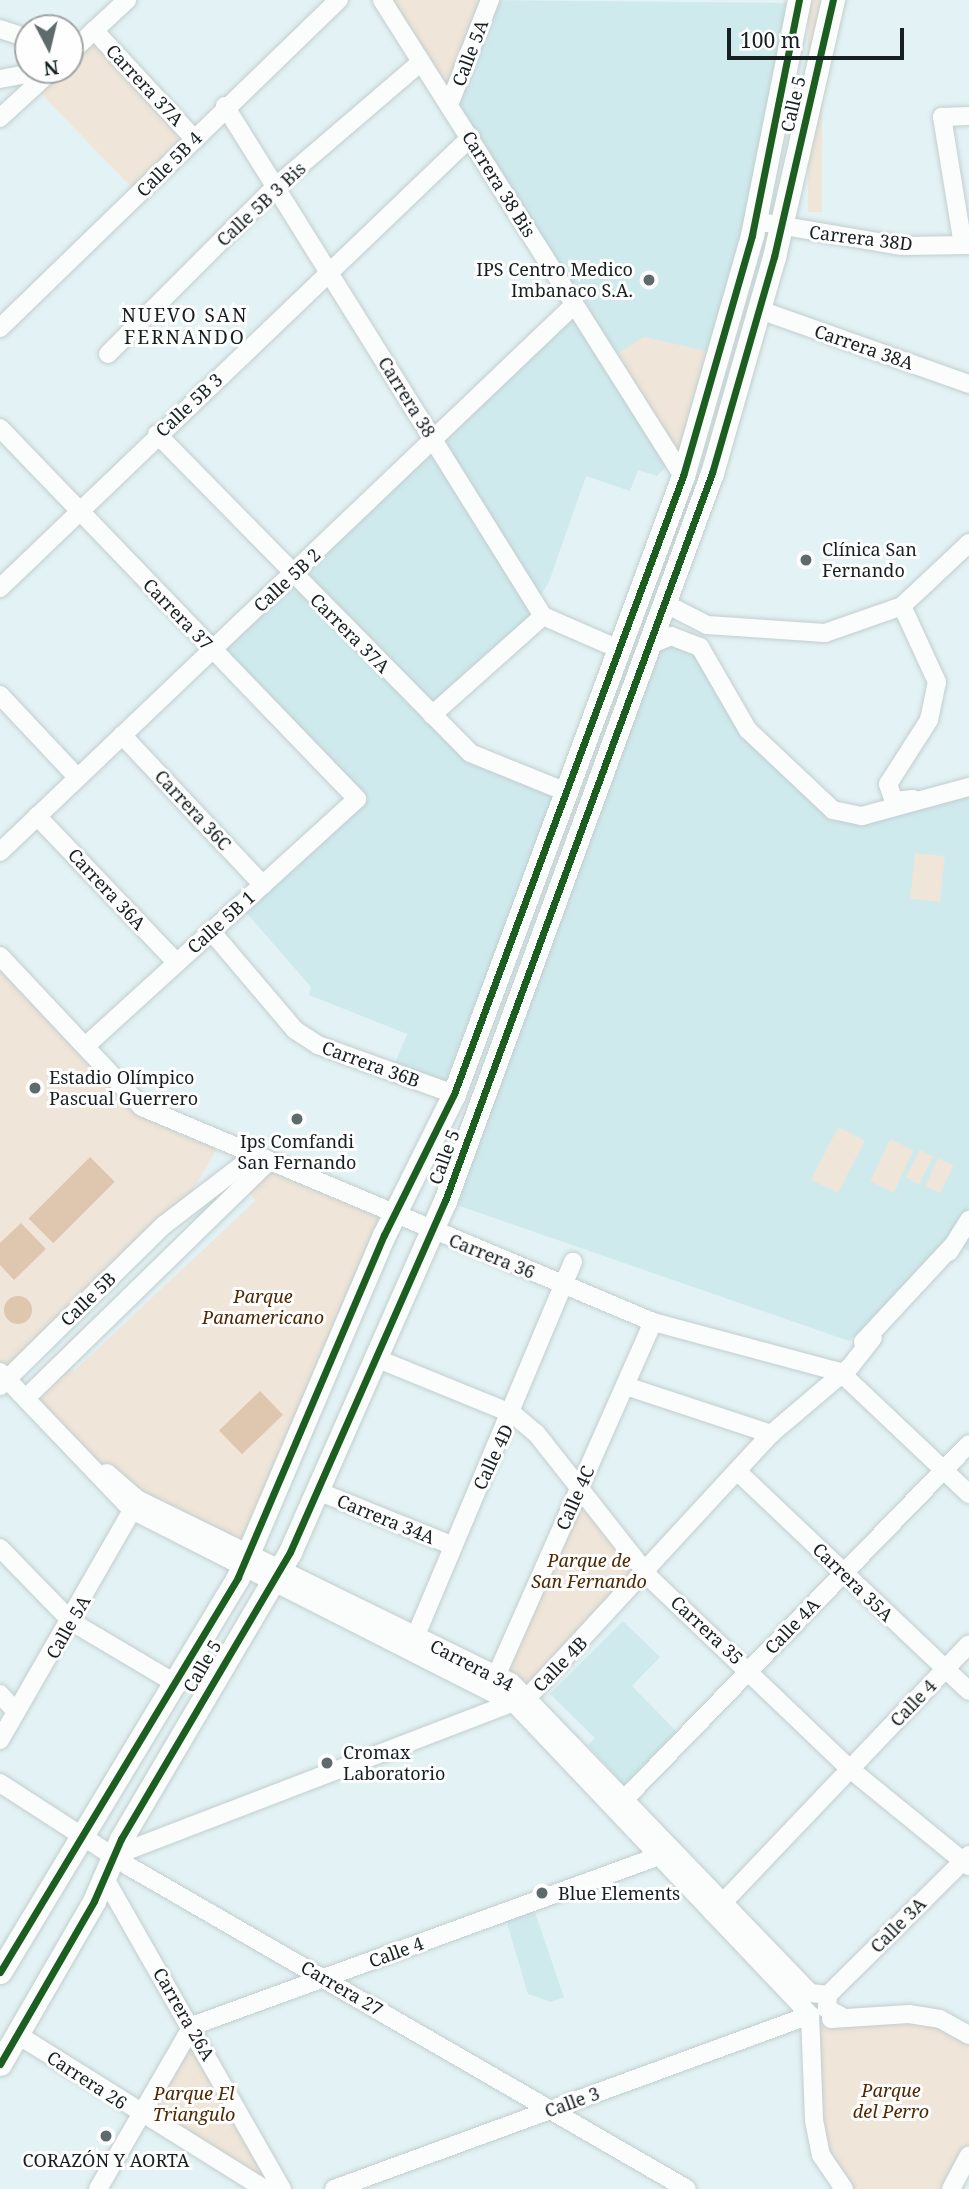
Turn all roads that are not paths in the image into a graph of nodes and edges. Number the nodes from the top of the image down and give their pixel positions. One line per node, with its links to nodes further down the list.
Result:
1 (127, 0): 7 (street)
2 (339, 0): 12 (street, Calle 5B 4)
3 (382, 0): 9 (street, Carrera 38 Bis)
4 (489, 0): 11 (street, Calle 5A)
5 (799, 0): 18 (main road, Calle 5)
6 (833, 0): 19 (main road, Calle 5)
7 (94, 30): 8 (street); 16 (street, Carrera 37A)
8 (84, 39)
9 (421, 62): 11 (street, Carrera 38 Bis); 17 (street, Calle 5B 3 Bis)
10 (35, 84): 14 (street)
11 (449, 105): 15 (street, Carrera 38 Bis)
12 (225, 106): 16 (street, Calle 5B 4); 17 (street, Carrera 38)
13 (969, 116): 20 (street)
14 (0, 118)
15 (471, 137): 21 (street, Calle 5B 3); 22 (street, Carrera 38 Bis)
16 (195, 140): 24 (street, Calle 5B 4)
17 (275, 187): 21 (street, Carrera 38); 25 (street, Calle 5B 3 Bis)
18 (755, 221): 19 (street, Carrera 38D); 30 (main road, Calle 5)
19 (780, 226): 20 (street, Carrera 38D); 23 (main road, Calle 5)
20 (966, 245)
21 (327, 271): 28 (street, Calle 5B 3); 29 (street, Carrera 38)
22 (573, 306): 29 (street, Calle 5B 2); 30 (street, Carrera 38 Bis)
23 (760, 310): 26 (street, Carrera 38A); 35 (main road, Calle 5)
24 (0, 328)
25 (108, 354)
26 (969, 384)
27 (0, 428): 31 (street, Carrera 37)
28 (157, 435): 31 (street, Calle 5B 3); 33 (street, Carrera 37A)
29 (433, 439): 33 (street, Calle 5B 2); 37 (street, Carrera 38)
30 (683, 476): 41 (main road, Calle 5)
31 (76, 510): 34 (street, Calle 5B 3); 40 (street, Carrera 37)
32 (969, 543): 36 (street)
33 (292, 575): 40 (street, Calle 5B 2); 44 (street, Carrera 37A)
34 (0, 588)
35 (666, 604): 38 (street); 39 (main road, Calle 5)
36 (902, 606): 38 (street); 49 (street)
37 (542, 616): 41 (street); 44 (street)
38 (721, 627): 42 (street)
39 (650, 645): 42 (street); 65 (main road, Calle 5)
40 (212, 649): 45 (street, Calle 5B 2); 51 (street, Carrera 37)
41 (621, 650): 50 (main road, Calle 5)
42 (708, 658): 53 (street)
43 (0, 695): 46 (street)
44 (432, 715): 50 (street, Carrera 37A)
45 (122, 735): 46 (street, Calle 5B 2); 55 (street, Carrera 36C)
46 (77, 777): 52 (street, Calle 5B 2)
47 (969, 778): 49 (street)
48 (969, 786): 53 (street)
49 (891, 792): 53 (street)
50 (569, 793): 60 (main road, Calle 5)
51 (357, 799): 55 (street, Calle 5B 1)
52 (37, 816): 54 (street, Calle 5B 2); 58 (street, Carrera 36A)
53 (862, 816)
54 (0, 852)
55 (262, 885): 56 (street, Calle 5B 1)
56 (211, 932): 58 (street, Calle 5B 1); 60 (street, Carrera 36B)
57 (0, 956): 59 (street, Carrera 36)
58 (177, 963): 59 (street, Calle 5B 1)
59 (86, 1046): 61 (street, Carrera 36)
60 (454, 1094): 63 (main road, Calle 5)
61 (265, 1160): 62 (street, Calle 5B); 63 (street, Carrera 36); 66 (street, Calle 5B)
62 (178, 1215): 66 (street); 72 (street, Calle 5B)
63 (395, 1218): 65 (street, Carrera 36); 86 (main road, Calle 5)
64 (969, 1220): 71 (street, Calle 4B)
65 (432, 1232): 68 (street, Carrera 36); 70 (main road, Calle 5)
66 (186, 1244): 74 (street, Calle 5B)
67 (573, 1262): 68 (street, Calle 4D)
68 (564, 1285): 69 (street, Carrera 36); 75 (street, Calle 4D)
69 (653, 1322): 71 (street, Carrera 36); 73 (street, Calle 4C)
70 (378, 1359): 75 (street, Carrera 35); 81 (main road, Calle 5)
71 (840, 1372): 76 (street, Calle 4B); 78 (street, Carrera 36)
72 (2, 1379): 74 (street, Carrera 34)
73 (626, 1386): 76 (street); 80 (street, Calle 4C)
74 (26, 1398): 83 (street, Carrera 34); 86 (street, Carrera 34)
75 (513, 1414): 80 (street, Carrera 35); 84 (street, Calle 4D)
76 (771, 1434): 79 (street, Calle 4B)
77 (969, 1444): 78 (street, Calle 4A)
78 (943, 1469): 82 (street, Carrera 36); 88 (street, Calle 4A)
79 (738, 1472): 88 (street, Carrera 35A); 89 (street, Calle 4B)
80 (578, 1490): 89 (street, Carrera 35); 95 (street, Calle 4C)
81 (320, 1492): 84 (street, Carrera 34A); 87 (main road, Calle 5)
82 (969, 1493)
83 (132, 1510): 86 (street, Carrera 34); 90 (street, Calle 5A)
84 (452, 1545): 91 (street, Calle 4D)
85 (0, 1548): 90 (street)
86 (247, 1558): 87 (street, Carrera 34); 96 (main road, Calle 5)
87 (276, 1572): 91 (street, Carrera 34); 108 (main road, Calle 5)
88 (843, 1572): 93 (street, Calle 4A); 94 (street, Carrera 35A)
89 (646, 1573): 93 (street, Carrera 35); 99 (street, Calle 4B)
90 (72, 1622): 96 (street); 100 (street, Calle 5A)
91 (412, 1643): 95 (street, Carrera 34); 99 (street, Carrera 34)
92 (969, 1644): 94 (street, Calle 4)
93 (750, 1670): 102 (street, Carrera 35); 104 (street, Calle 4A)
94 (946, 1670): 97 (street, Carrera 35A); 102 (street, Calle 4)
95 (498, 1674): 99 (street, Carrera 34)
96 (178, 1685): 105 (main road, Calle 5)
97 (969, 1691)
98 (0, 1694): 100 (street)
99 (522, 1701): 104 (street, Carrera 34); 108 (street, Calle 4B)
100 (16, 1712): 101 (street, Calle 5A)
101 (0, 1740)
102 (850, 1769): 107 (street, Carrera 35); 109 (street, Calle 4)
103 (0, 1783): 105 (street, Carrera 27)
104 (619, 1805): 106 (street, Carrera 34); 109 (street, Carrera 34)
105 (83, 1837): 108 (street, Carrera 27); 110 (main road, Calle 5)
106 (659, 1856): 109 (street, Carrera 34); 111 (street, Calle 4)
107 (967, 1860): 112 (street, Calle 3A)
108 (109, 1866): 111 (street, Carrera 27); 115 (street, Carrera 26A); 116 (main road, Calle 5)
109 (717, 1909): 112 (street, Carrera 34); 113 (street, Carrera 34)
110 (0, 1972)
111 (326, 1978): 115 (street, Calle 4); 120 (street, Carrera 27)
112 (828, 1995): 114 (street)
113 (810, 2015): 118 (street); 120 (street, Calle 3)
114 (841, 2016): 117 (street); 118 (street)
115 (192, 2026): 121 (street); 125 (street, Carrera 26A)
116 (18, 2035): 119 (main road, Calle 5); 121 (street, Carrera 26)
117 (969, 2035)
118 (814, 2039): 128 (street)
119 (0, 2064)
120 (551, 2110): 126 (street, Calle 3); 127 (street, Carrera 27)
121 (145, 2117): 123 (street); 124 (street, Carrera 26)
122 (969, 2155): 129 (street)
123 (98, 2189)
124 (264, 2189)
125 (282, 2189)
126 (334, 2189)
127 (687, 2189)
128 (844, 2189)
129 (951, 2189)

